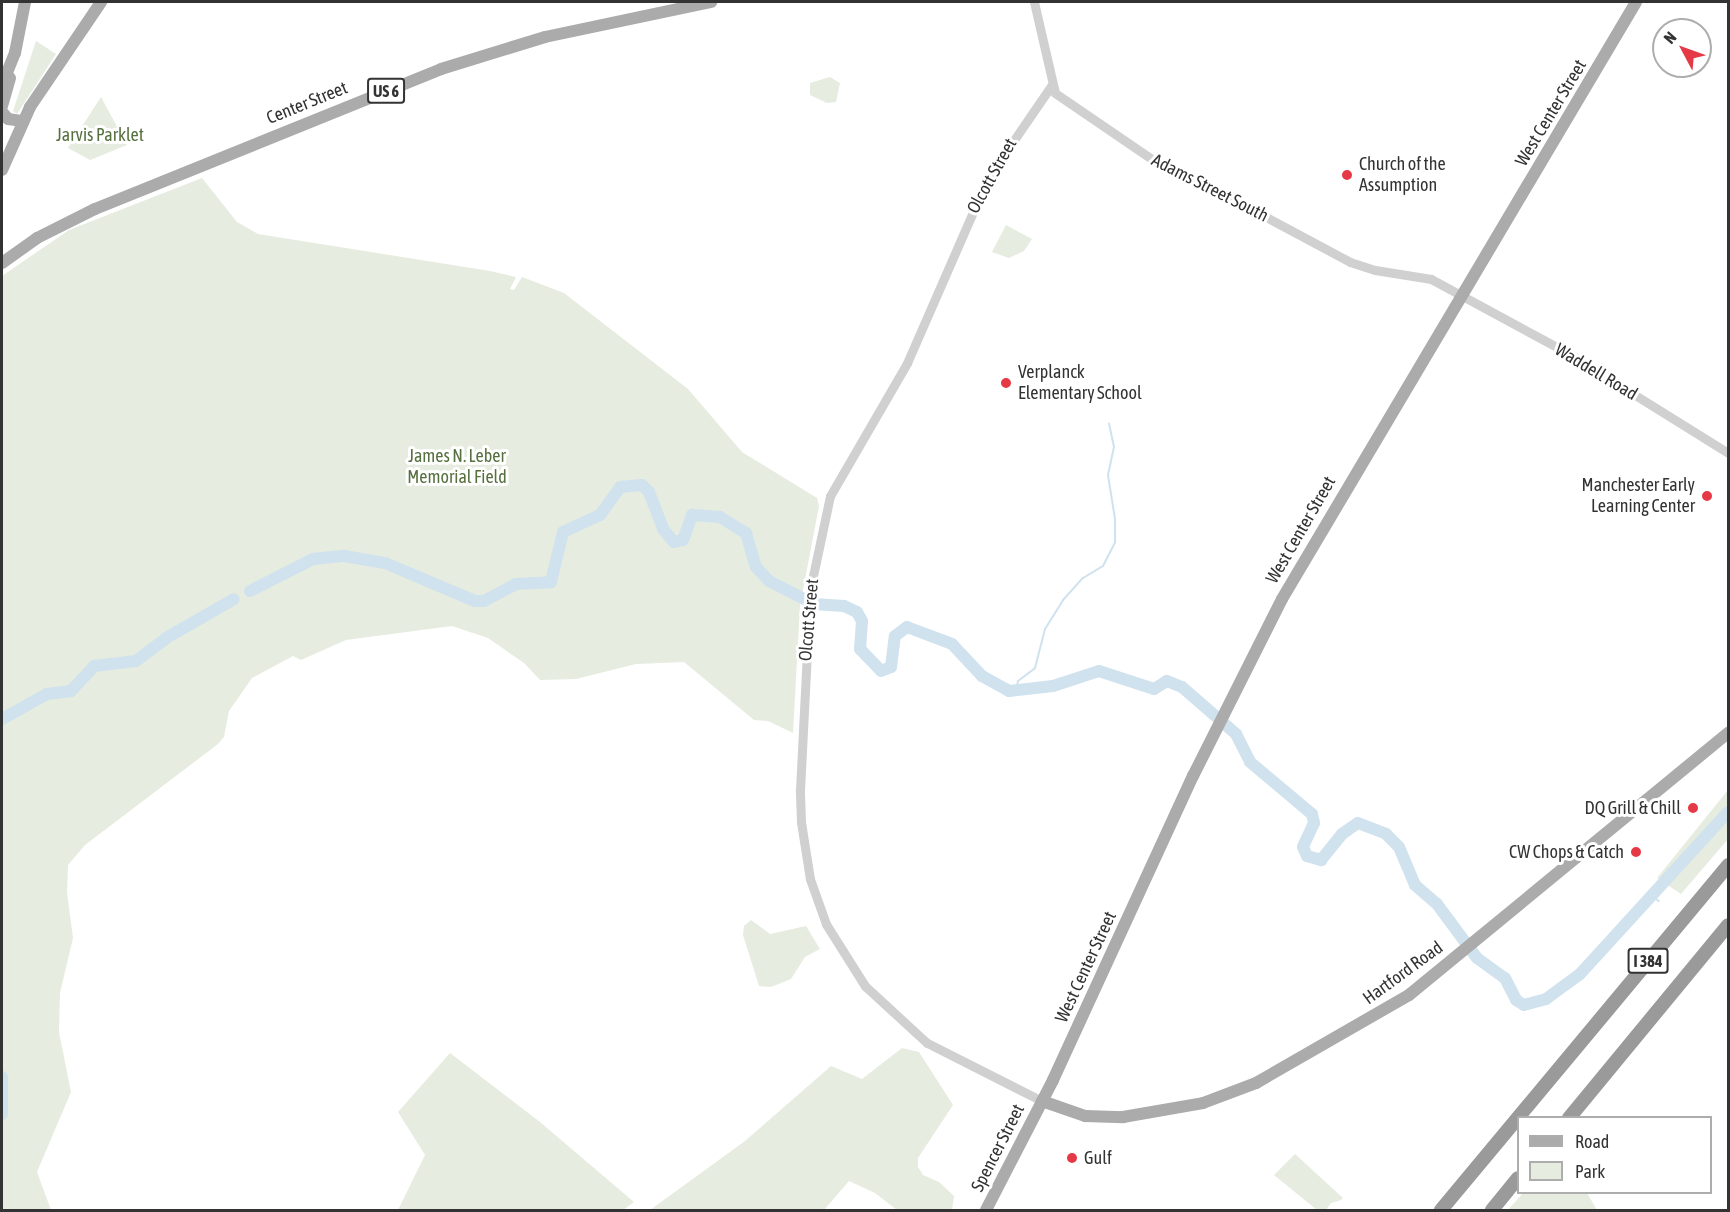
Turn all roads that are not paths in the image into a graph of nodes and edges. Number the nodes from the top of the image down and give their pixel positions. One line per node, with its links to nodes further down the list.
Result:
1 (26, 2): 6 (main road)
2 (101, 2): 11 (main road)
3 (711, 2): 14 (main road, Center Street / US 6)
4 (1034, 2): 8 (street)
5 (1636, 2): 15 (main road, West Center Street)
6 (11, 65): 7 (main road); 9 (main road)
7 (2, 85)
8 (1051, 86): 15 (street, Adams Street South); 20 (street, Olcott Street)
9 (2, 106)
10 (2, 112): 11 (main road)
11 (23, 121): 12 (main road)
12 (5, 159): 13 (main road)
13 (2, 170)
14 (2, 263)
15 (1461, 296): 16 (street, Waddell Road); 20 (main road, West Center Street)
16 (1728, 453)
17 (1728, 733): 20 (main road, Hartford Road)
18 (1728, 865): 21 (highway, I 384)
19 (1728, 925): 22 (highway, I 384)
20 (1042, 1101): 25 (main road, Spencer Street)
21 (1520, 1116)
22 (1571, 1116)
23 (1517, 1120): 26 (highway, I 384)
24 (1517, 1179): 27 (highway)
25 (986, 1210)
26 (1442, 1210)
27 (1492, 1210)

